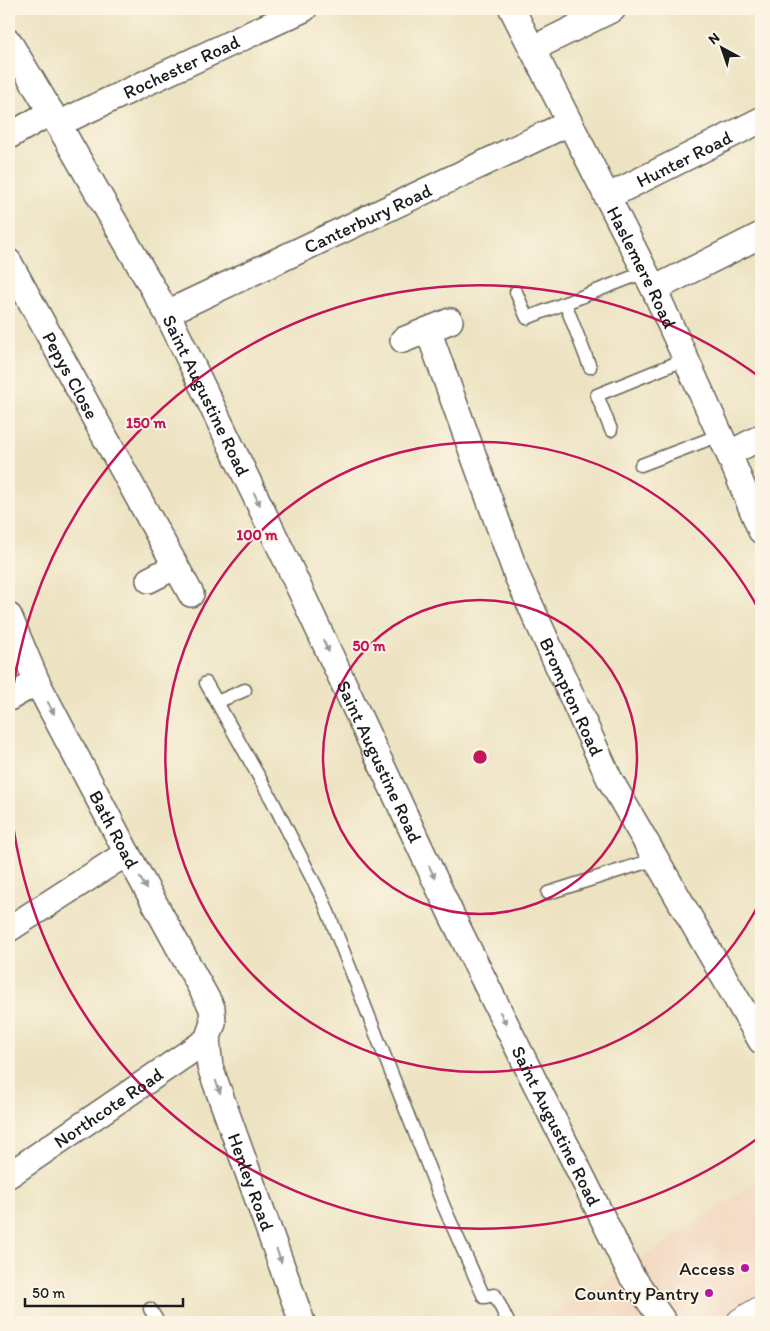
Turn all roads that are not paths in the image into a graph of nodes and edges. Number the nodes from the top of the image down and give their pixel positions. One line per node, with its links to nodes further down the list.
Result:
1 (304, 9): 6 (street, Rochester Road)
2 (512, 9): 5 (street, Haslemere Road)
3 (613, 9): 5 (street)
4 (9, 42): 6 (street, Saint Augustine Road)
5 (532, 49): 8 (street, Haslemere Road)
6 (55, 118): 9 (street); 16 (street, Saint Augustine Road)
7 (761, 120): 10 (street, Hunter Road)
8 (569, 123): 10 (street, Haslemere Road); 16 (street, Canterbury Road)
9 (9, 136)
10 (607, 197): 13 (street, Haslemere Road)
11 (761, 235): 13 (street)
12 (9, 262): 25 (street, Pepys Close)
13 (649, 281): 15 (lane); 18 (street, Haslemere Road)
14 (516, 292): 15 (lane)
15 (565, 304): 19 (lane)
16 (167, 313): 46 (street, Saint Augustine Road, one-way to 46)
17 (403, 340): 35 (street, Brompton Road)
18 (686, 360): 20 (lane); 22 (street, Haslemere Road)
19 (590, 367)
20 (611, 430)
21 (761, 437): 22 (street)
22 (725, 445): 23 (lane); 24 (street, Haslemere Road)
23 (641, 465)
24 (761, 530)
25 (176, 566): 26 (street); 27 (street, Pepys Close)
26 (149, 580)
27 (191, 594)
28 (9, 616): 29 (street, Bath Road)
29 (37, 682): 32 (street); 34 (street, Bath Road, one-way to 34)
30 (206, 683): 33 (lane)
31 (245, 690): 33 (lane)
32 (9, 698)
33 (217, 702): 45 (lane)
34 (126, 853): 37 (street); 38 (street, Bath Road, one-way to 38)
35 (656, 859): 36 (lane); 39 (street, Brompton Road)
36 (548, 892)
37 (9, 929)
38 (207, 1040): 40 (street, Northcote Road); 44 (street, Henley Road, one-way to 44)
39 (761, 1041)
40 (9, 1175)
41 (150, 1308): 43 (lane)
42 (761, 1310): 47 (main road)
43 (158, 1322)
44 (302, 1322)
45 (508, 1322)
46 (664, 1322)
47 (741, 1322)

